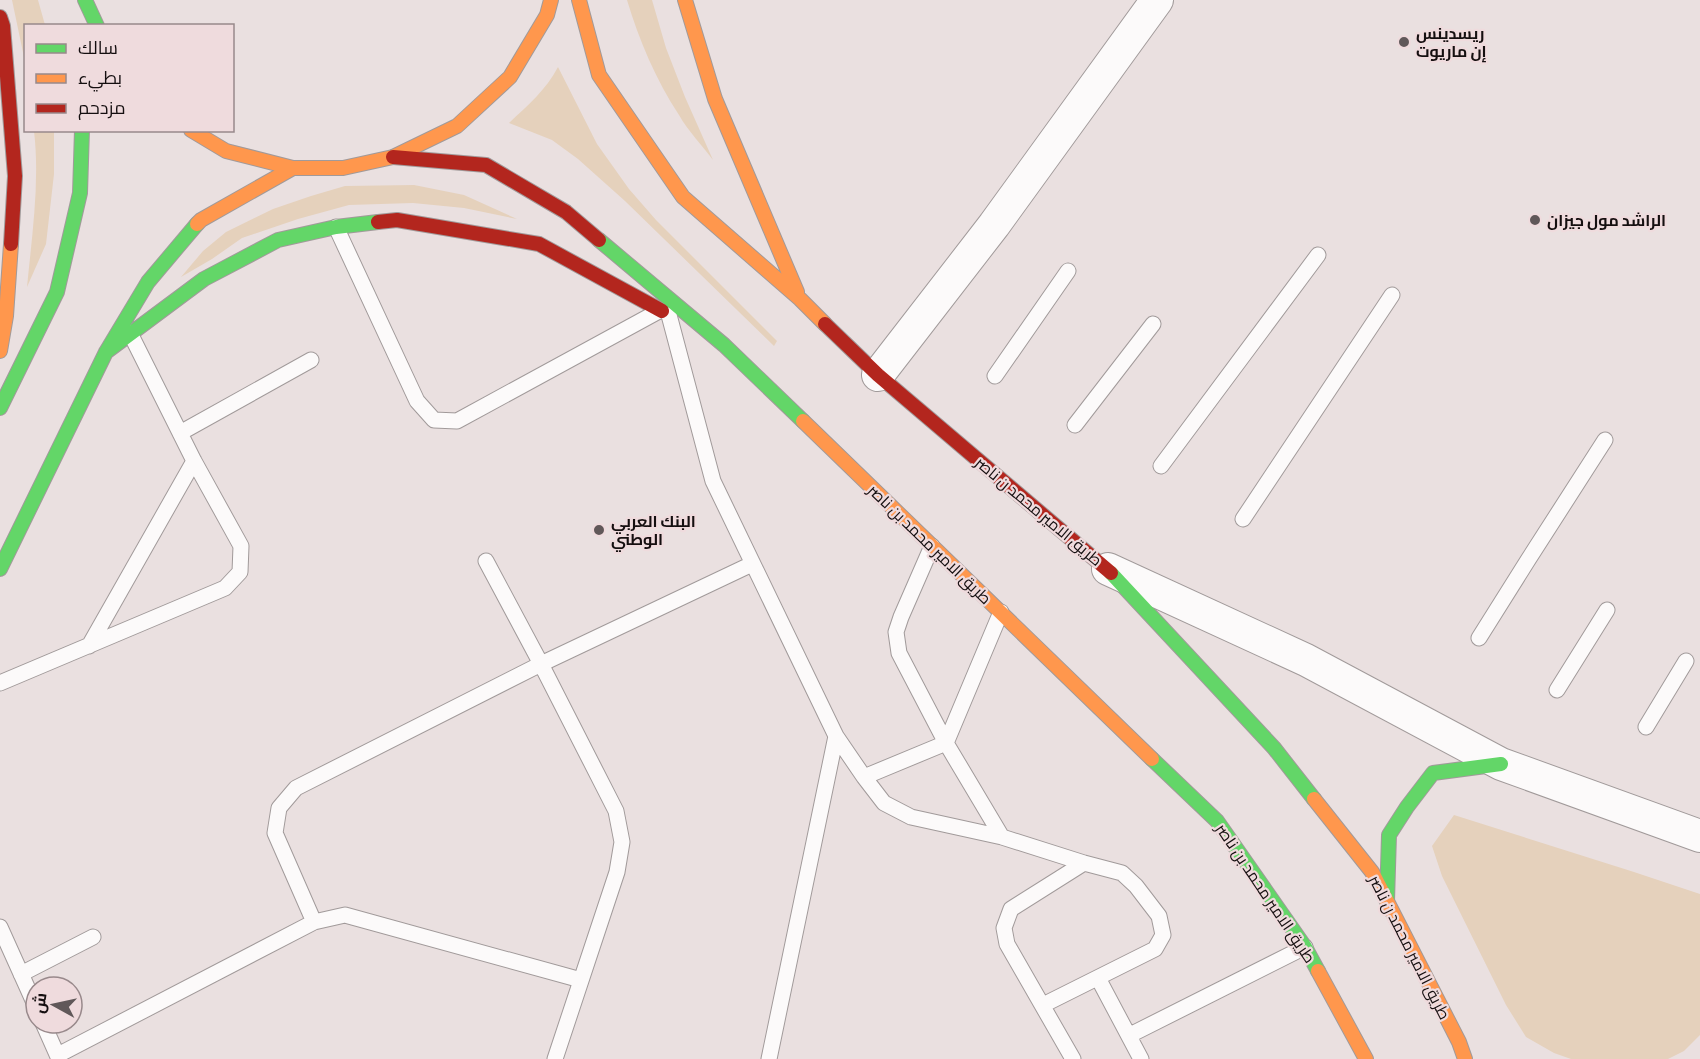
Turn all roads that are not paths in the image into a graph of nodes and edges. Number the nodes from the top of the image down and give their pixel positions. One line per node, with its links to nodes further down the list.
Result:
1 (551, 0): 11 (main road)
2 (579, 0): 17 (main road, طريق الامير محمد ن ناصر)
3 (685, 0): 17 (main road)
4 (1157, 0): 25 (street)
5 (86, 3): 7 (main road); 8 (main road)
6 (0, 17): 22 (main road)
7 (86, 24)
8 (96, 24)
9 (82, 132): 27 (main road)
10 (194, 132): 12 (main road)
11 (393, 157): 12 (main road); 21 (main road, طريق الامير محمد بن ناصر)
12 (293, 168): 23 (main road)
13 (336, 227): 18 (main road); 18 (lane); 20 (main road)
14 (1317, 255): 32 (lane)
15 (1068, 272): 26 (lane)
16 (1392, 295): 33 (lane)
17 (800, 299): 25 (main road, طريق الامير محمد ن ناصر)
18 (664, 313): 21 (main road); 36 (lane)
19 (1153, 324): 28 (lane)
20 (130, 333): 23 (main road); 29 (lane)
21 (724, 345): 34 (main road, طريق الامير محمد بن ناصر)
22 (0, 351)
23 (106, 352): 37 (main road)
24 (311, 360): 29 (lane)
25 (878, 375): 38 (main road, طريق الامير محمد ن ناصر)
26 (995, 376)
27 (0, 408)
28 (1075, 425)
29 (180, 434): 31 (lane)
30 (1605, 440): 41 (lane)
31 (194, 461): 42 (lane); 42 (lane)
32 (1161, 466)
33 (1243, 519)
34 (932, 546): 40 (main road, طريق الامير محمد بن ناصر); 49 (lane)
35 (486, 561): 44 (lane)
36 (752, 564): 44 (lane); 48 (lane)
37 (0, 569)
38 (1107, 569): 50 (street); 55 (main road, طريق الامير محمد ن ناصر)
39 (1607, 610): 46 (lane)
40 (1001, 612): 49 (lane); 59 (main road, طريق الامير محمد بن ناصر)
41 (1479, 638)
42 (88, 646): 45 (lane)
43 (1686, 661): 47 (lane)
44 (542, 664): 56 (lane); 62 (lane)
45 (0, 684)
46 (1557, 690)
47 (1646, 727)
48 (836, 736): 51 (lane); 70 (lane)
49 (946, 743): 51 (lane); 53 (lane)
50 (1502, 764): 52 (street); 55 (main road)
51 (864, 777): 53 (lane)
52 (1700, 836)
53 (1002, 837): 54 (lane)
54 (1084, 863): 61 (lane); 64 (lane)
55 (1387, 903): 67 (main road, طريق الامير محمد ن ناصر)
56 (314, 922): 62 (lane); 68 (lane)
57 (0, 927): 60 (lane)
58 (93, 937): 60 (lane)
59 (1305, 947): 66 (lane); 73 (main road, طريق الامير محمد بن ناصر)
60 (21, 974): 63 (lane)
61 (1098, 978): 64 (lane); 66 (lane)
62 (581, 980): 69 (lane)
63 (24, 981)
64 (1043, 1005): 71 (lane)
65 (48, 1035): 68 (lane)
66 (1130, 1035): 72 (lane)
67 (1459, 1042): 74 (main road, طريق الامير محمد ن ناصر); 75 (lane)
68 (58, 1057)
69 (555, 1059)
70 (769, 1059)
71 (1073, 1059)
72 (1141, 1059)
73 (1366, 1059)
74 (1465, 1059)
75 (1480, 1059)

